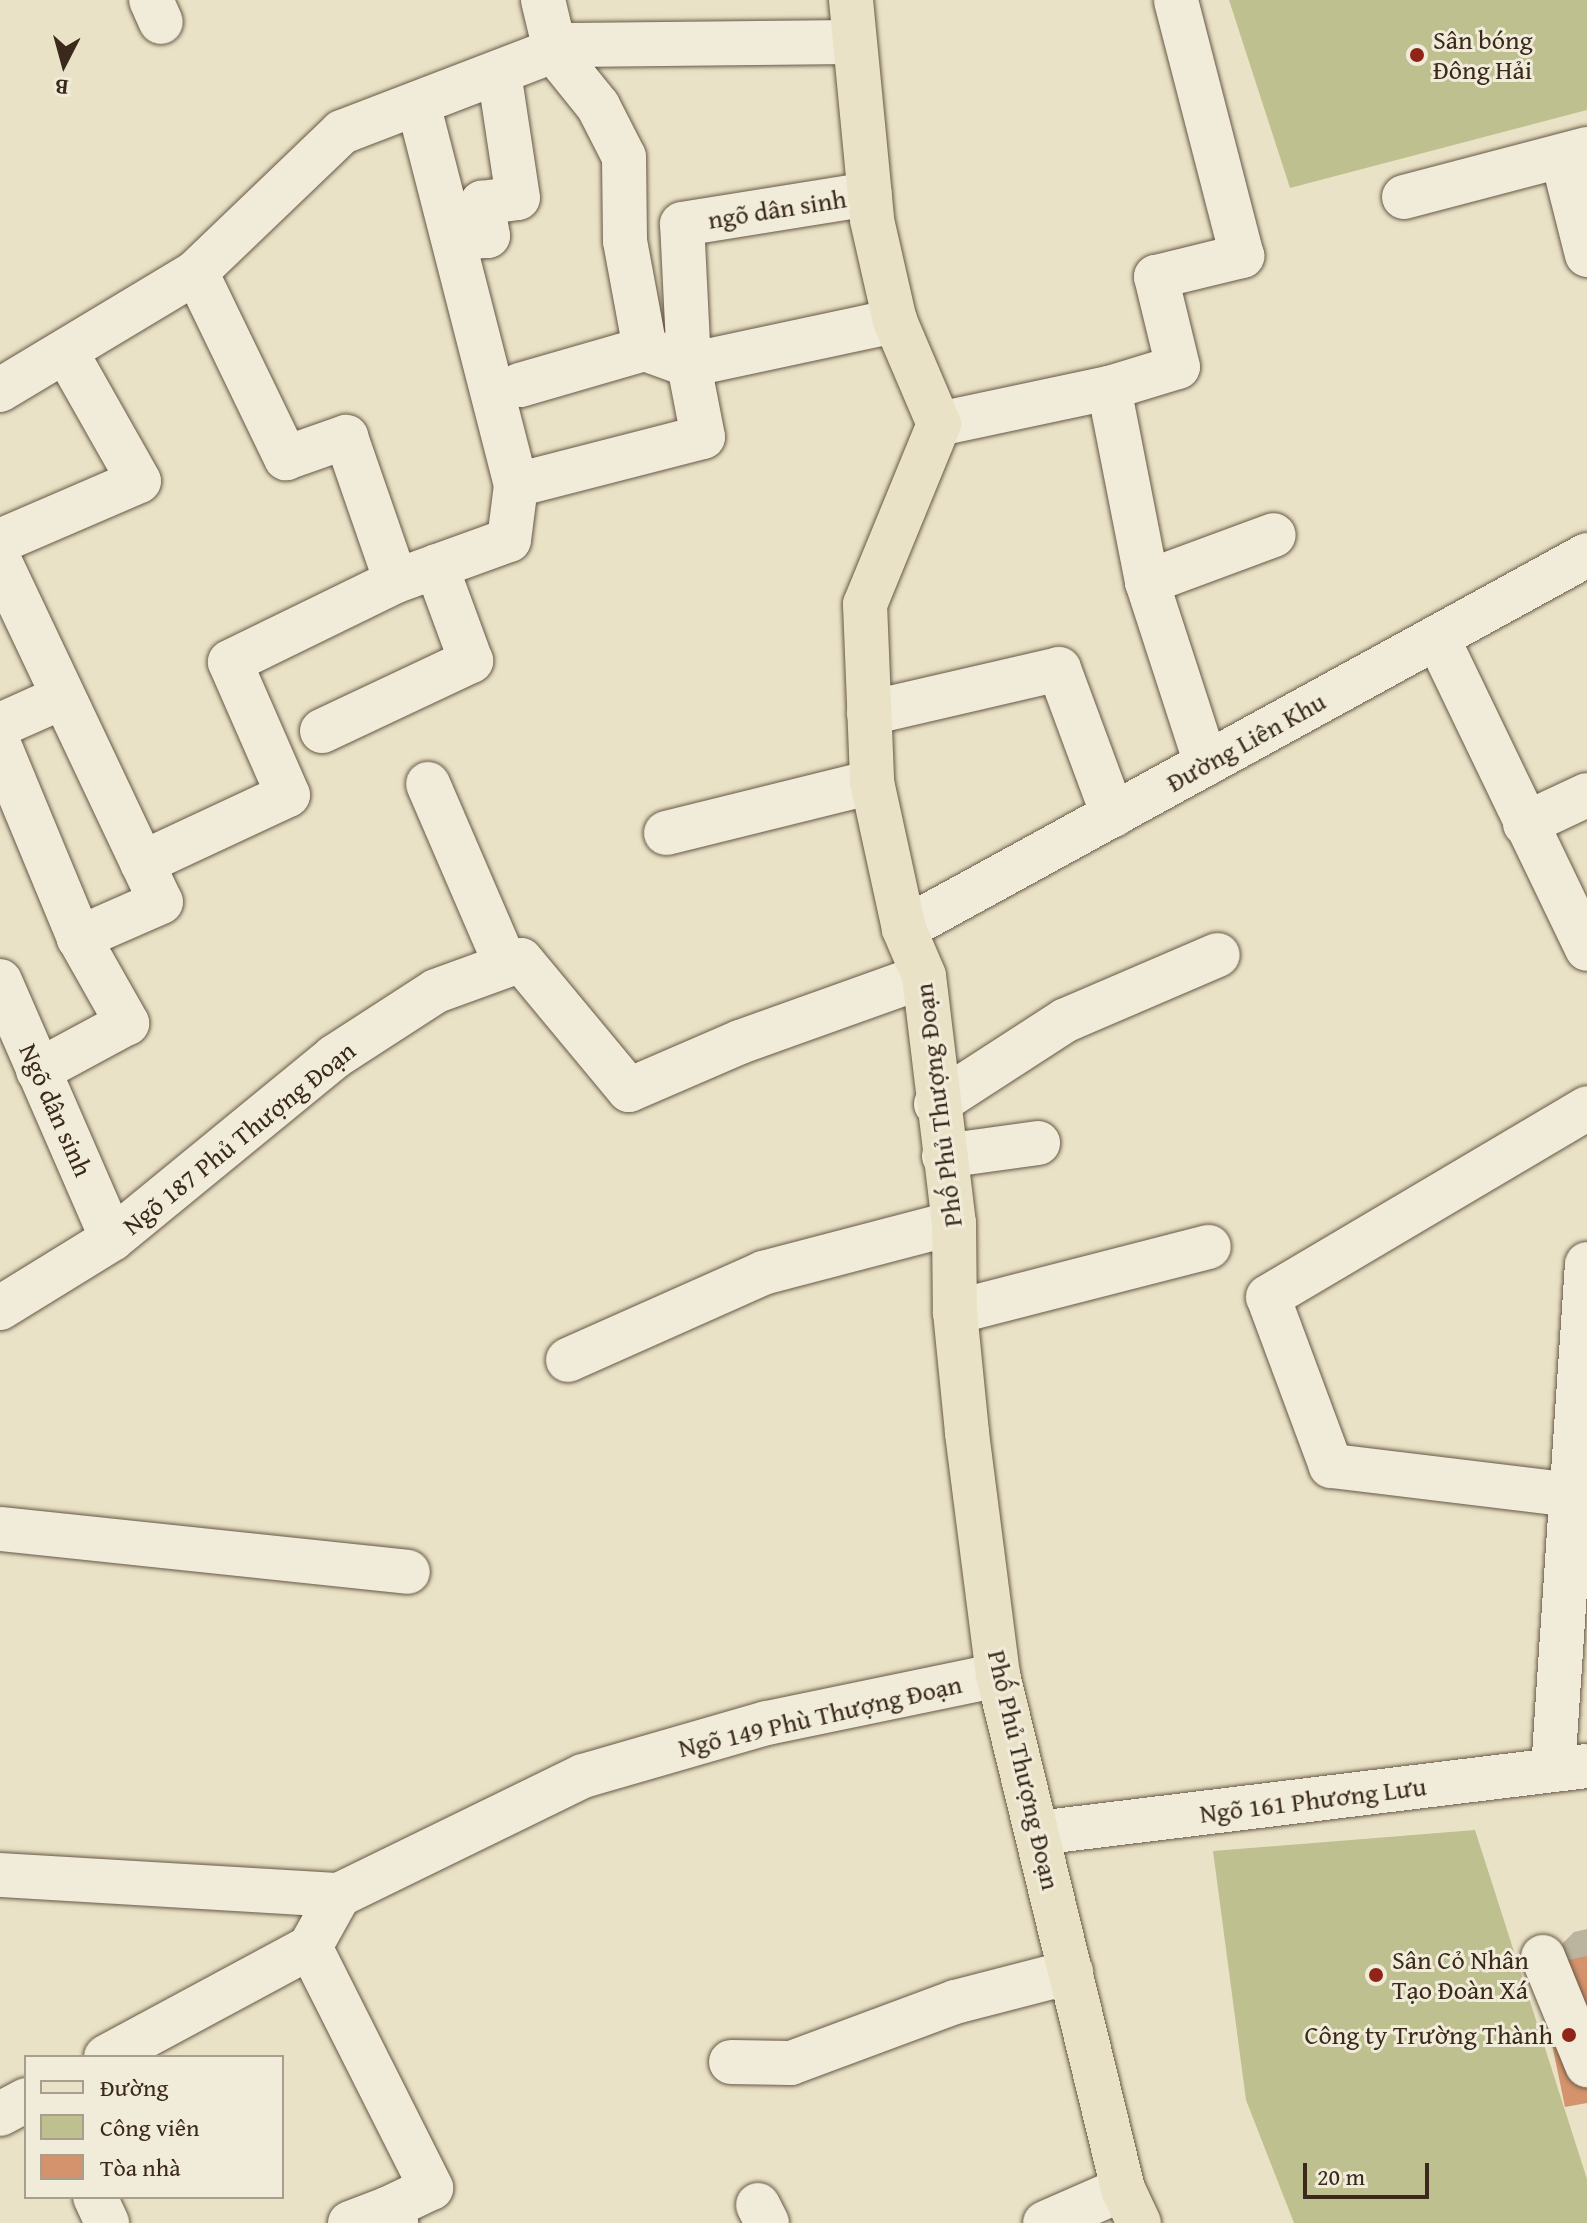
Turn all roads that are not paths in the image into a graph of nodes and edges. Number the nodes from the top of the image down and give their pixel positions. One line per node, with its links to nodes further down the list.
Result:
1 (543, 0): 4 (street)
2 (1176, 0): 18 (street)
3 (852, 21): 4 (street); 8 (main road)
4 (556, 54): 5 (street); 14 (street)
5 (499, 72): 6 (street); 10 (street)
6 (418, 103): 10 (street); 12 (street)
7 (1574, 153): 9 (street); 11 (street)
8 (870, 194): 13 (main road); 16 (street, ngõ dân sinh)
9 (1404, 197)
10 (456, 238): 21 (street)
11 (1587, 255)
12 (196, 272): 15 (street); 27 (street)
13 (895, 321): 16 (street); 20 (main road)
14 (645, 349): 16 (street); 17 (street)
15 (66, 352): 19 (street); 23 (street)
16 (689, 365): 21 (street)
17 (520, 385)
18 (1109, 388): 20 (street); 28 (street)
19 (0, 390)
20 (939, 424): 31 (main road, Phố Phủ Thượng Đoạn)
21 (516, 485): 26 (street)
22 (1274, 535): 28 (street)
23 (0, 541)
24 (1587, 555): 29 (street, Đường Liên Khu)
25 (0, 562): 30 (street)
26 (436, 566): 27 (street); 33 (street)
27 (396, 581): 42 (street)
28 (1147, 582): 35 (street)
29 (1437, 637): 35 (street, Đường Liên Khu); 40 (street)
30 (63, 697): 32 (street); 42 (street)
31 (869, 713): 36 (main road, Phố Phủ Thượng Đoạn); 39 (street)
32 (0, 725)
33 (322, 731)
34 (0, 747): 44 (street)
35 (1206, 764): 39 (street, Đường Liên Khu)
36 (872, 782): 41 (street); 43 (main road, Phố Phủ Thượng Đoạn)
37 (428, 784): 47 (street)
38 (1587, 795): 40 (street)
39 (1113, 815): 43 (street, Đường Liên Khu)
40 (1525, 824): 45 (street)
41 (666, 833)
42 (142, 863): 44 (street)
43 (904, 929): 48 (main road, Phố Phủ Thượng Đoạn)
44 (79, 938): 50 (street)
45 (1587, 949)
46 (1218, 955): 51 (street)
47 (506, 965): 48 (street); 56 (street, Ngõ 187 Phủ Thượng Đoạn)
48 (924, 976): 51 (main road, Phố Phủ Thượng Đoạn)
49 (0, 981): 50 (street, Ngõ dân sinh)
50 (38, 1071): 56 (street, Ngõ dân sinh)
51 (936, 1104): 54 (main road, Phố Phủ Thượng Đoạn)
52 (1587, 1108): 62 (street)
53 (1038, 1143): 54 (street)
54 (944, 1156): 55 (main road, Phố Phủ Thượng Đoạn)
55 (954, 1223): 60 (main road, Phố Phủ Thượng Đoạn); 61 (street)
56 (112, 1239): 59 (street, Ngõ 187 Phủ Thượng Đoạn)
57 (1209, 1247): 60 (street)
58 (1587, 1264): 62 (street)
59 (0, 1308)
60 (955, 1312): 65 (main road, Phố Phủ Thượng Đoạn)
61 (568, 1360)
62 (1572, 1495): 66 (street)
63 (0, 1529): 64 (street)
64 (408, 1572)
65 (998, 1675): 67 (main road, Phố Phủ Thượng Đoạn); 69 (street, Ngõ 149 Phù Thượng Đoạn)
66 (1570, 1768): 67 (street, Ngõ 161 Phương Lưu)
67 (1038, 1833): 72 (main road, Phố Phủ Thượng Đoạn)
68 (0, 1875): 69 (street)
69 (339, 1895): 70 (street)
70 (310, 1947): 73 (street); 80 (street)
71 (1543, 1957): 75 (street)
72 (1071, 1972): 74 (street); 79 (main road, Phố Phủ Thượng Đoạn)
73 (110, 2055)
74 (731, 2062)
75 (1587, 2065)
76 (24, 2101): 77 (street)
77 (0, 2114)
78 (96, 2199): 81 (street)
79 (1131, 2206): 82 (street)
80 (378, 2218)
81 (107, 2223)
82 (1045, 2223)

